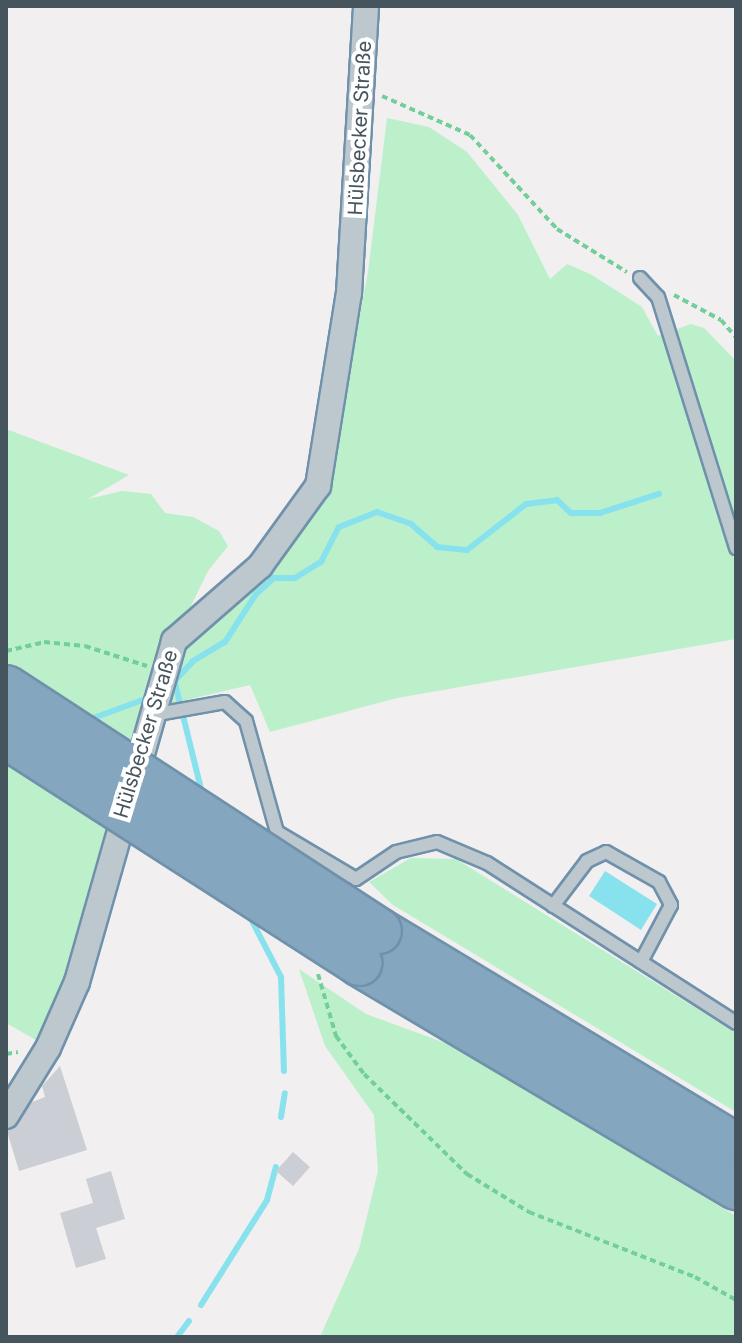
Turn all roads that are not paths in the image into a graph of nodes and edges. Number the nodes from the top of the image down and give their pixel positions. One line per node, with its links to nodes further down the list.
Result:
1 (366, 6): 5 (street, Hülsbecker Straße)
2 (640, 278): 3 (lane)
3 (736, 548)
4 (6, 688): 8 (highway, bridge)
5 (160, 716): 7 (lane); 11 (street, Hülsbecker Straße)
6 (6, 736): 8 (highway, bridge)
7 (553, 906): 9 (lane); 9 (lane)
8 (369, 947): 12 (highway); 13 (highway)
9 (641, 962): 10 (lane)
10 (736, 1023)
11 (6, 1116)
12 (736, 1146)
13 (736, 1187)

